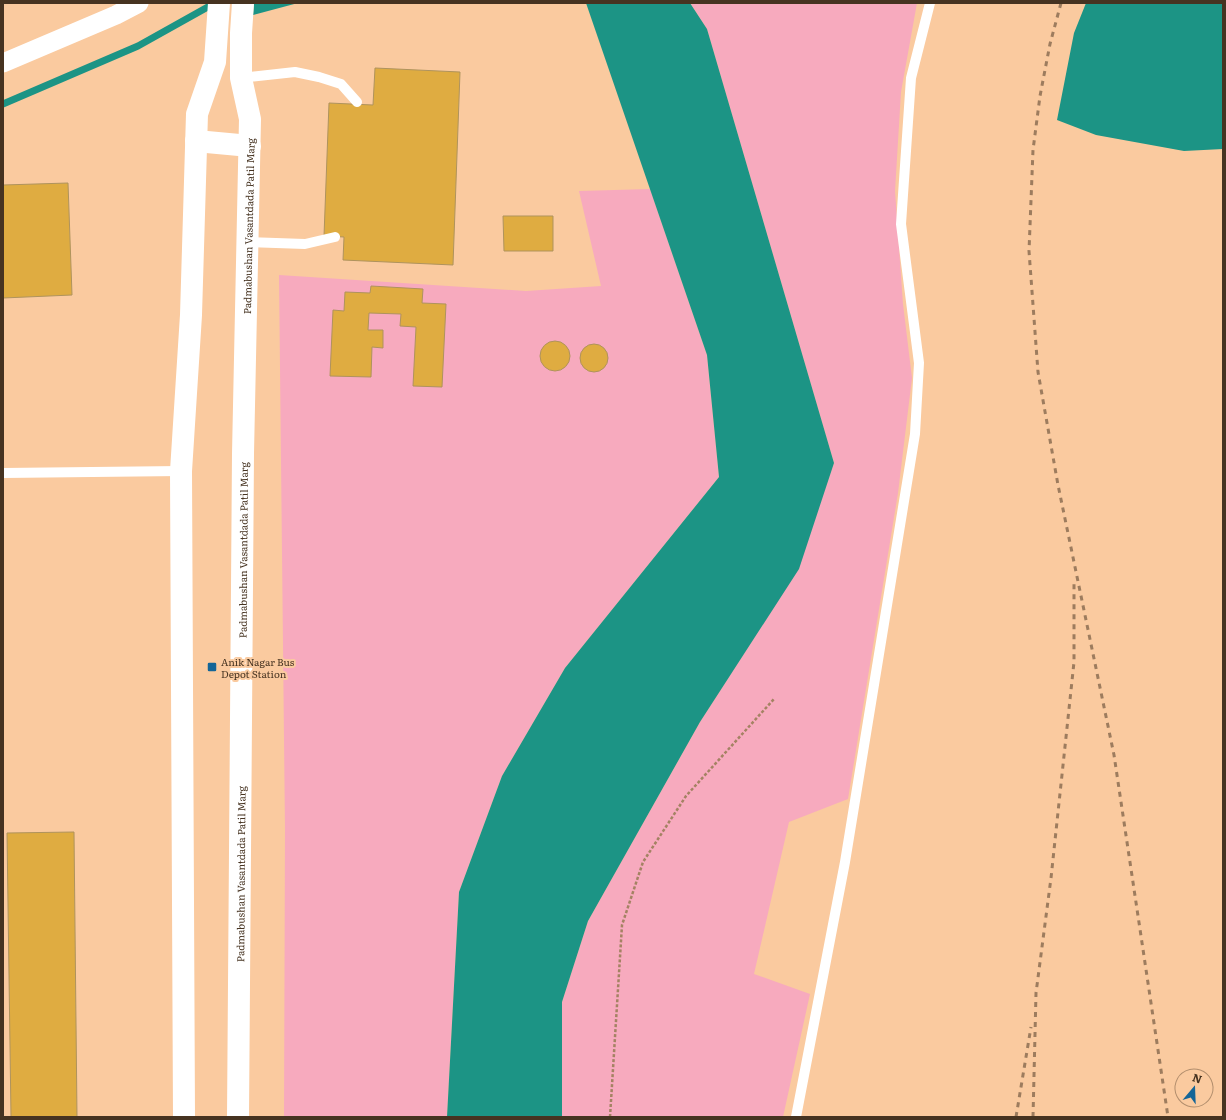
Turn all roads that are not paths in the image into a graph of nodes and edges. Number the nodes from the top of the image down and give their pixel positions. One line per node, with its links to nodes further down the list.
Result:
1 (139, 3): 5 (street)
2 (219, 3): 8 (main road)
3 (243, 3): 6 (main road, Padmabushan Vasantdada Patil Marg)
4 (930, 3): 16 (lane)
5 (3, 63)
6 (241, 78): 7 (lane); 9 (main road, Padmabushan Vasantdada Patil Marg)
7 (357, 102)
8 (196, 141): 9 (main road); 12 (main road)
9 (250, 146): 11 (main road, Padmabushan Vasantdada Patil Marg)
10 (336, 237): 11 (lane)
11 (247, 242): 15 (main road, Padmabushan Vasantdada Patil Marg)
12 (181, 470): 13 (lane); 14 (main road)
13 (3, 473)
14 (184, 1117)
15 (238, 1117)
16 (796, 1117)

